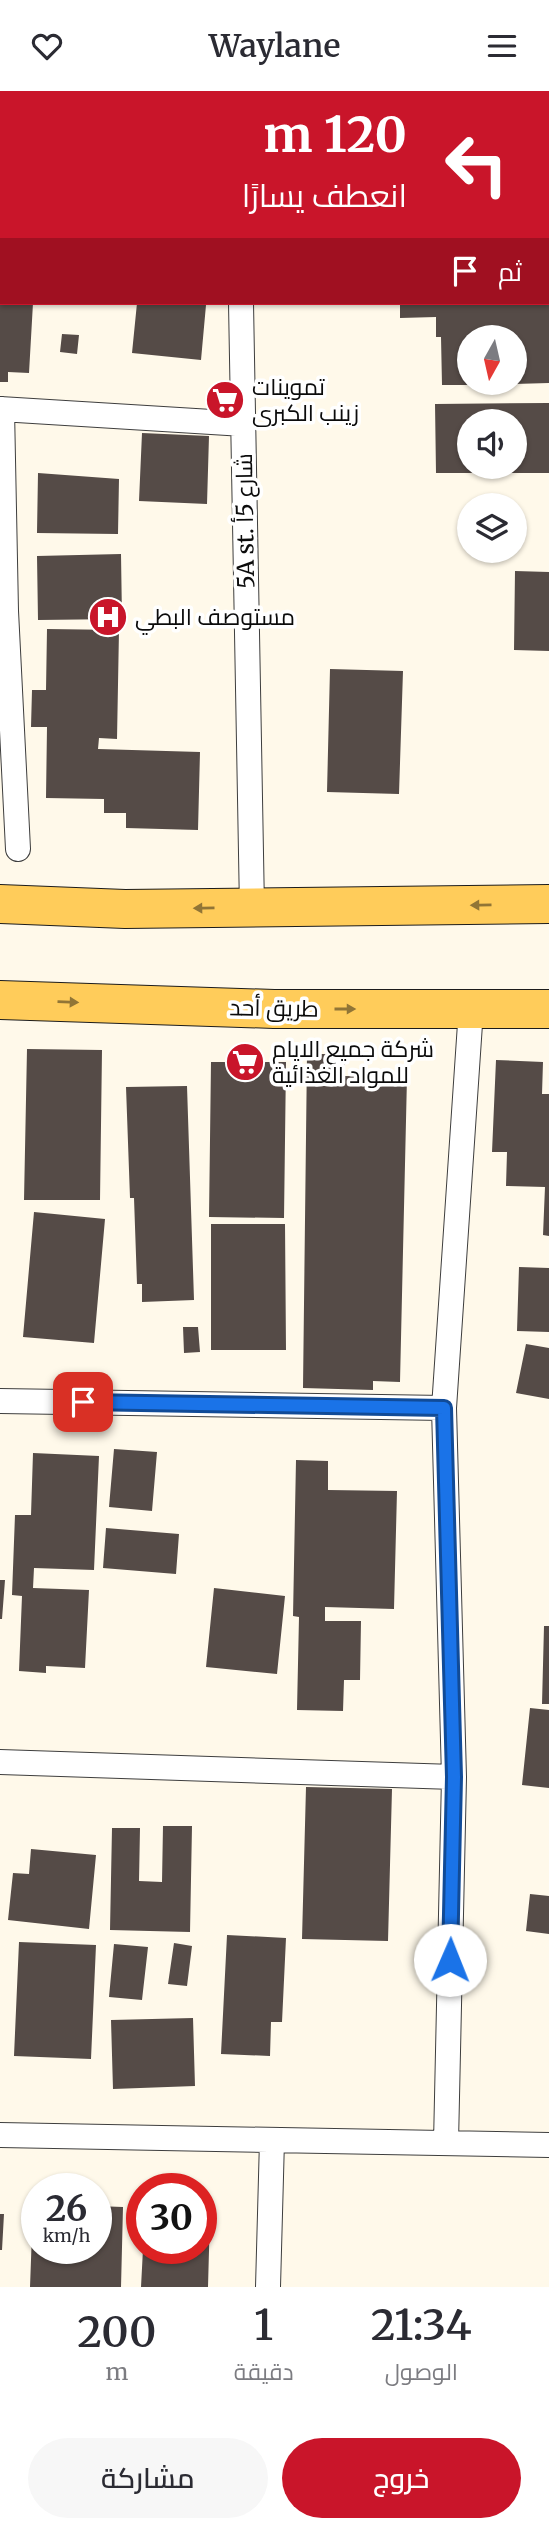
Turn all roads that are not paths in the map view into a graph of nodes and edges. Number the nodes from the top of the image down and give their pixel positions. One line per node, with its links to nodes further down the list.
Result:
1 (242, 305): 3 (street, 5A st. شارع 5أ)
2 (1, 409): 3 (street); 4 (street)
3 (244, 424): 8 (street, 5A st. شارع 5أ)
4 (3, 611): 5 (street)
5 (18, 849)
6 (0, 904): 8 (main road, one-way to 6)
7 (549, 904): 8 (main road, one-way to 8)
8 (252, 908)
9 (0, 1000): 10 (main road, طريق أحد, one-way to 10)
10 (471, 1009): 11 (main road, طريق أحد); 13 (street)
11 (549, 1009)
12 (0, 1401): 13 (street)
13 (444, 1408): 15 (street)
14 (0, 1762): 15 (street)
15 (454, 1777): 18 (street)
16 (0, 2135): 17 (street)
17 (272, 2140): 18 (street); 20 (street)
18 (446, 2143): 19 (street)
19 (549, 2145)
20 (268, 2287)

